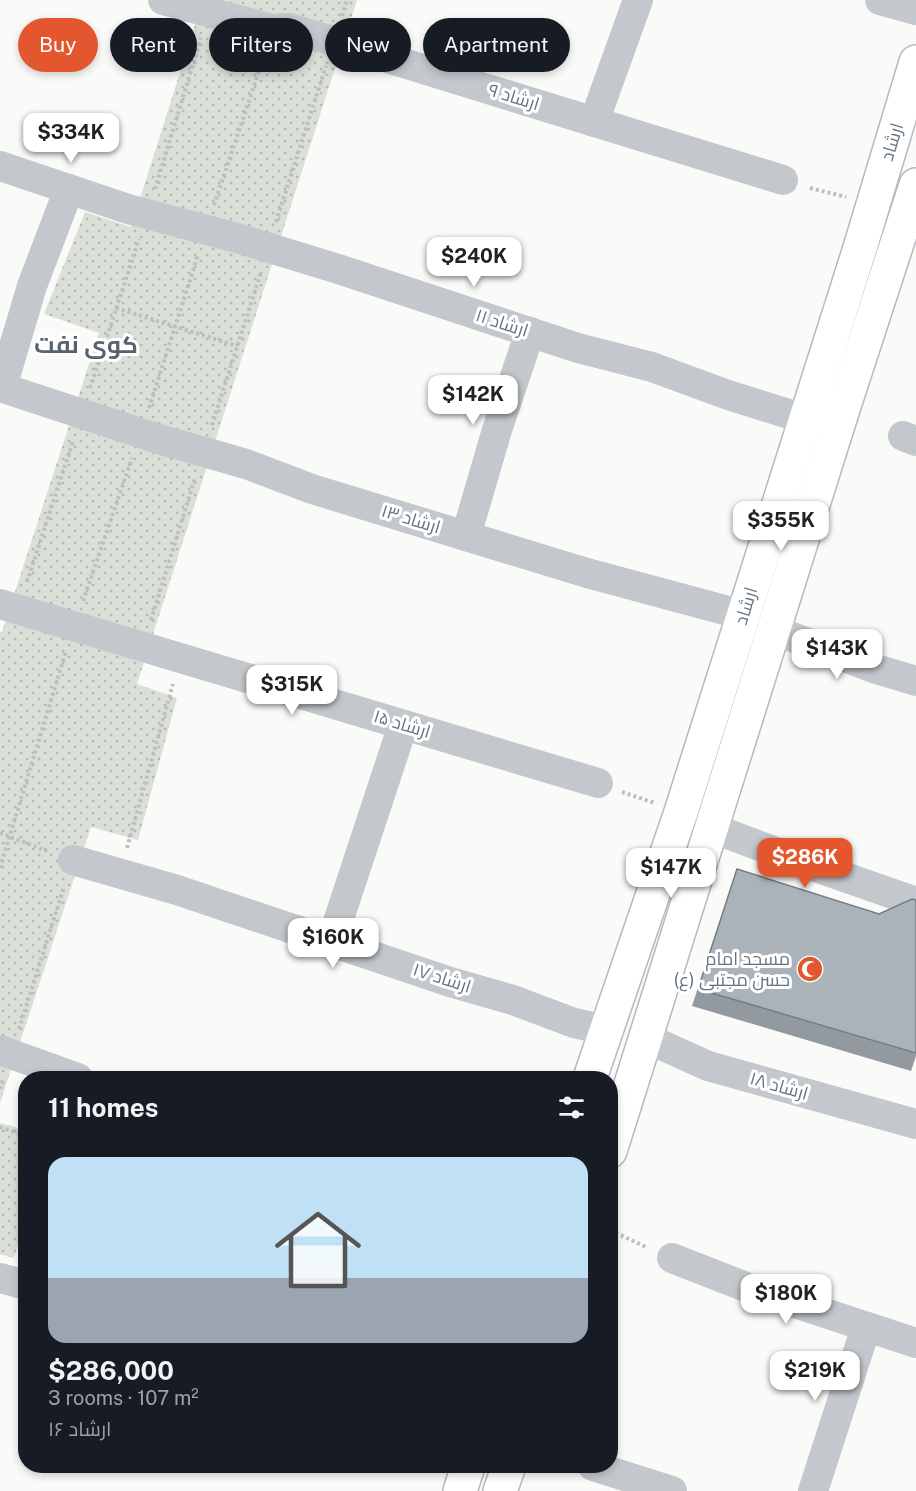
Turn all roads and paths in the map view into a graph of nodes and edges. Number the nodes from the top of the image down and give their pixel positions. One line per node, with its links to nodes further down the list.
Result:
1 (163, 0): 6 (street, ارشاد ۹)
2 (347, 0): 7 (path)
3 (638, 0): 12 (street)
4 (880, 0): 5 (street)
5 (916, 10)
6 (209, 14): 8 (street, ارشاد ۹); 19 (path)
7 (341, 18)
8 (325, 39)
9 (916, 62): 13 (street, ارشاد)
10 (411, 66): 12 (street, ارشاد ۹)
11 (325, 67): 20 (path)
12 (594, 122): 15 (street, ارشاد ۹)
13 (907, 125): 18 (street, ارشاد)
14 (0, 166): 17 (street, ارشاد ۱۱)
15 (783, 180): 18 (path)
16 (916, 185): 29 (street, ارشاد)
17 (69, 189): 19 (street, ارشاد ۱۱); 24 (street)
18 (873, 204): 26 (street, ارشاد)
19 (138, 211): 20 (street, ارشاد ۱۱); 21 (path)
20 (268, 247): 22 (street, ارشاد ۱۱); 23 (path)
21 (116, 308): 23 (path); 25 (path)
22 (530, 332): 26 (street, ارشاد ۱۱); 30 (street)
23 (237, 346): 27 (path)
24 (1, 387): 25 (street, ارشاد ۱۳)
25 (83, 412): 27 (street, ارشاد ۱۳); 31 (path)
26 (805, 419): 28 (street, ارشاد)
27 (204, 452): 30 (street, ارشاد ۱۳); 34 (path)
28 (773, 522): 29 (street); 32 (street, ارشاد)
29 (805, 533): 33 (street, ارشاد)
30 (466, 536): 32 (street, ارشاد ۱۳)
31 (9, 607): 34 (street, ارشاد ۱۵)
32 (743, 615): 39 (street, ارشاد)
33 (774, 630): 36 (street); 40 (street, ارشاد)
34 (142, 646): 35 (street, ارشاد ۱۵)
35 (181, 658): 37 (street, ارشاد ۱۵); 43 (path)
36 (916, 681)
37 (403, 724): 38 (street, ارشاد ۱۵); 47 (street)
38 (598, 783): 39 (path)
39 (681, 812): 45 (street, ارشاد)
40 (712, 828): 44 (street); 46 (street, ارشاد)
41 (0, 833): 42 (path)
42 (73, 860): 43 (street, ارشاد ۱۷); 50 (path)
43 (120, 874): 47 (street, ارشاد ۱۷)
44 (916, 902)
45 (645, 918): 46 (street); 48 (street, ارشاد)
46 (680, 929): 49 (street, ارشاد)
47 (331, 943): 48 (street, ارشاد ۱۷)
48 (606, 1030): 52 (street, ارشاد)
49 (646, 1038): 54 (street, ارشاد ۱۸); 55 (street, ارشاد)
50 (6, 1052): 51 (street); 53 (path)
51 (59, 1071)
52 (592, 1071)
53 (0, 1089)
54 (916, 1124)
55 (618, 1126)
56 (0, 1127): 57 (path)
57 (18, 1133)
58 (618, 1234): 59 (path)
59 (672, 1258): 62 (street)
60 (0, 1278): 61 (street)
61 (18, 1283)
62 (866, 1327): 63 (street); 70 (street)
63 (916, 1343)
64 (466, 1473): 67 (street)
65 (507, 1473): 68 (street)
66 (615, 1473): 69 (street)
67 (460, 1491)
68 (501, 1491)
69 (672, 1491)
70 (813, 1491)

